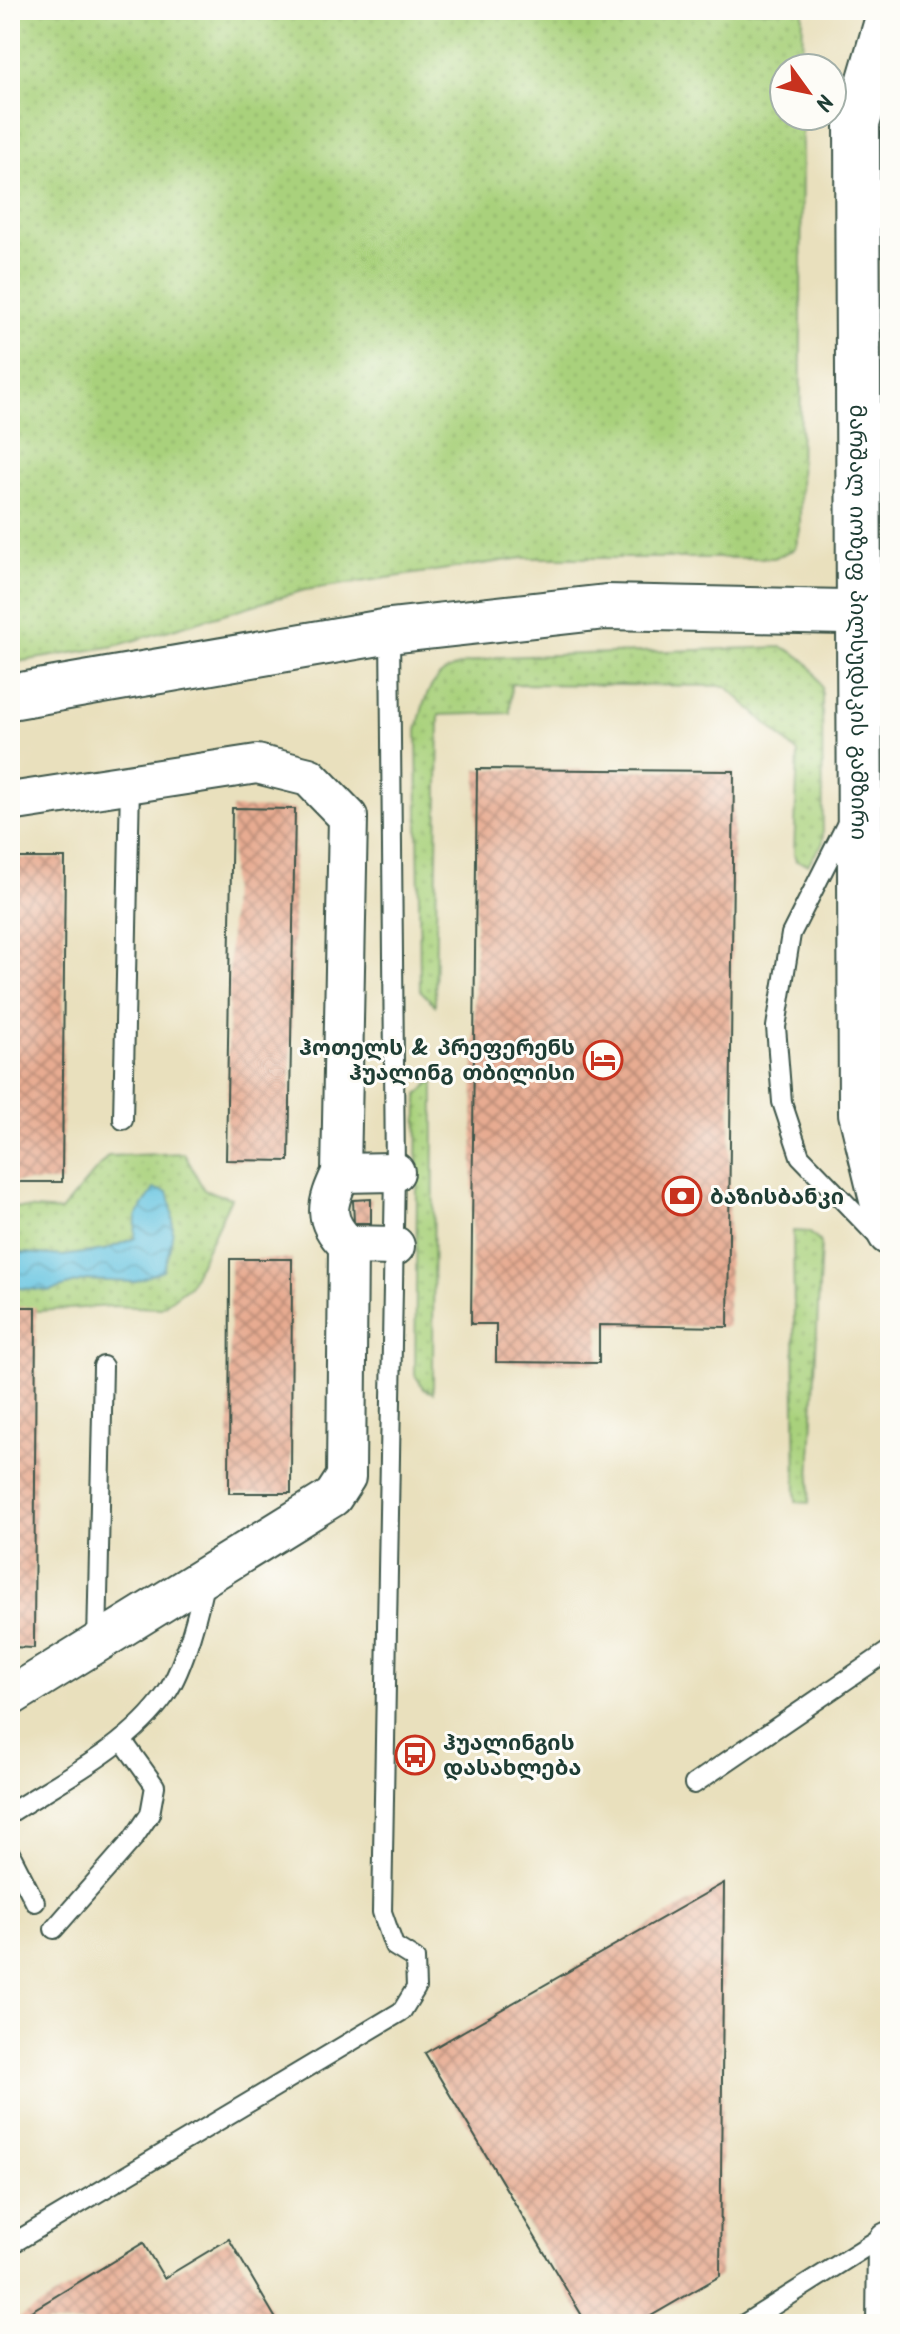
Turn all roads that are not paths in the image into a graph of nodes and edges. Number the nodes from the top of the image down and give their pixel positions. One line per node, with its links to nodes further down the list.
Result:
1 (890, 11): 2 (main road, მარშალ იოზეფ პილსუდსკის გამზირი)
2 (874, 613): 3 (main road); 6 (main road, მარშალ იოზეფ პილსუდსკის გამზირი)
3 (390, 631): 4 (main road); 9 (lane)
4 (10, 697)
5 (130, 784): 7 (street); 8 (lane); 10 (street)
6 (860, 798): 11 (main road, მარშალ იოზეფ პილსუდსკის გამზირი); 14 (lane)
7 (10, 802)
8 (123, 1120)
9 (395, 1172): 10 (street); 13 (lane)
10 (341, 1173): 12 (street)
11 (890, 1233)
12 (348, 1245): 13 (street); 16 (street)
13 (395, 1246): 28 (lane)
14 (890, 1250)
15 (103, 1366): 17 (lane)
16 (205, 1576): 17 (street); 20 (lane)
17 (97, 1643): 19 (street)
18 (890, 1650): 21 (lane)
19 (10, 1697)
20 (122, 1740): 22 (lane); 25 (lane)
21 (694, 1784)
22 (10, 1813)
23 (10, 1853): 24 (lane)
24 (35, 1902)
25 (54, 1929)
26 (890, 2232): 29 (lane)
27 (890, 2244): 31 (main road)
28 (10, 2245)
29 (767, 2317): 30 (lane)
30 (744, 2324)
31 (889, 2324)

